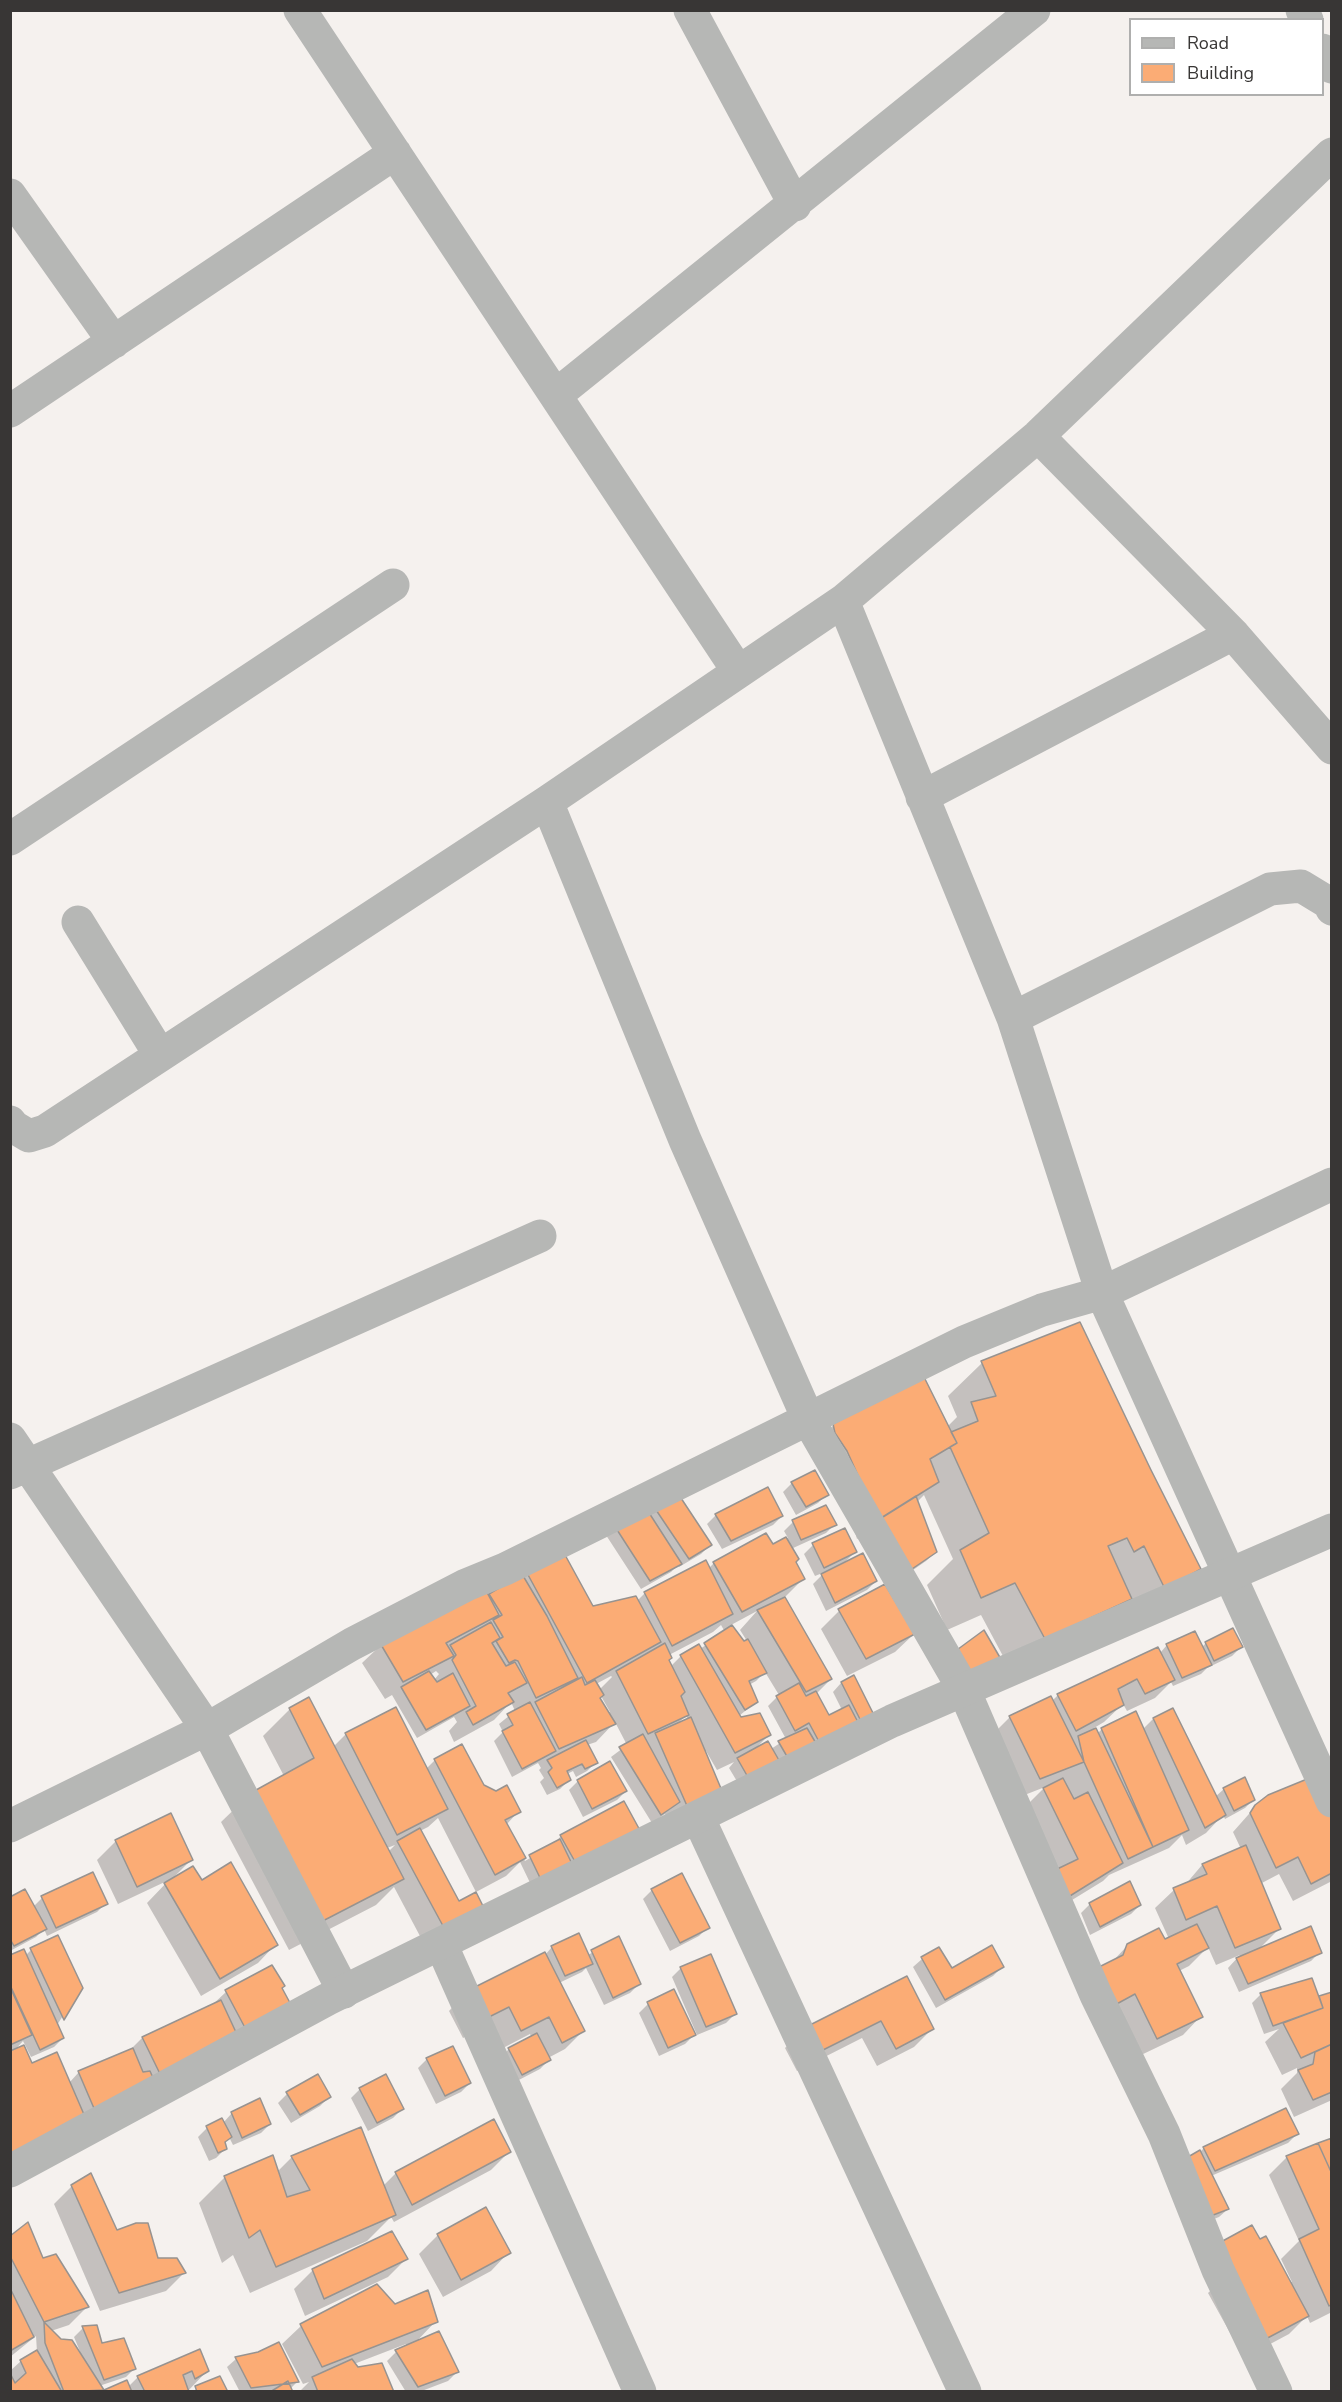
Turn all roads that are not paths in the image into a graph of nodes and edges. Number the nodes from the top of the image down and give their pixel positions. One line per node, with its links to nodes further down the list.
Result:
1 (300, 10): 6 (street)
2 (690, 10): 9 (street)
3 (1034, 10): 9 (street)
4 (1324, 52): 5 (street)
5 (1332, 67)
6 (394, 153): 10 (street); 11 (street)
7 (1332, 154): 13 (street)
8 (10, 195): 10 (street)
9 (795, 205): 11 (street)
10 (114, 342): 12 (street)
11 (556, 395): 17 (street)
12 (10, 411)
13 (1038, 436): 15 (street); 16 (street)
14 (393, 585): 21 (street)
15 (843, 601): 17 (street); 19 (street)
16 (1233, 634): 18 (street); 19 (street)
17 (738, 671): 20 (street)
18 (1332, 748)
19 (922, 797): 24 (street)
20 (547, 801): 25 (street); 30 (street)
21 (10, 839)
22 (1332, 909): 24 (street)
23 (78, 922): 25 (street)
24 (1013, 1018): 29 (street)
25 (160, 1055): 26 (street)
26 (10, 1122)
27 (1332, 1184): 29 (street)
28 (540, 1236): 31 (street)
29 (1102, 1293): 30 (street); 33 (street)
30 (809, 1421): 34 (street); 35 (street)
31 (16, 1459): 35 (street)
32 (1332, 1530): 33 (street)
33 (1228, 1576): 34 (street); 36 (street)
34 (964, 1690): 37 (street); 44 (street)
35 (207, 1730): 38 (street); 40 (street)
36 (1332, 1801)
37 (698, 1817): 39 (street); 43 (street)
38 (10, 1826)
39 (441, 1944): 40 (street); 42 (street)
40 (344, 1992): 41 (street)
41 (10, 2170)
42 (640, 2391)
43 (965, 2391)
44 (1276, 2391)

